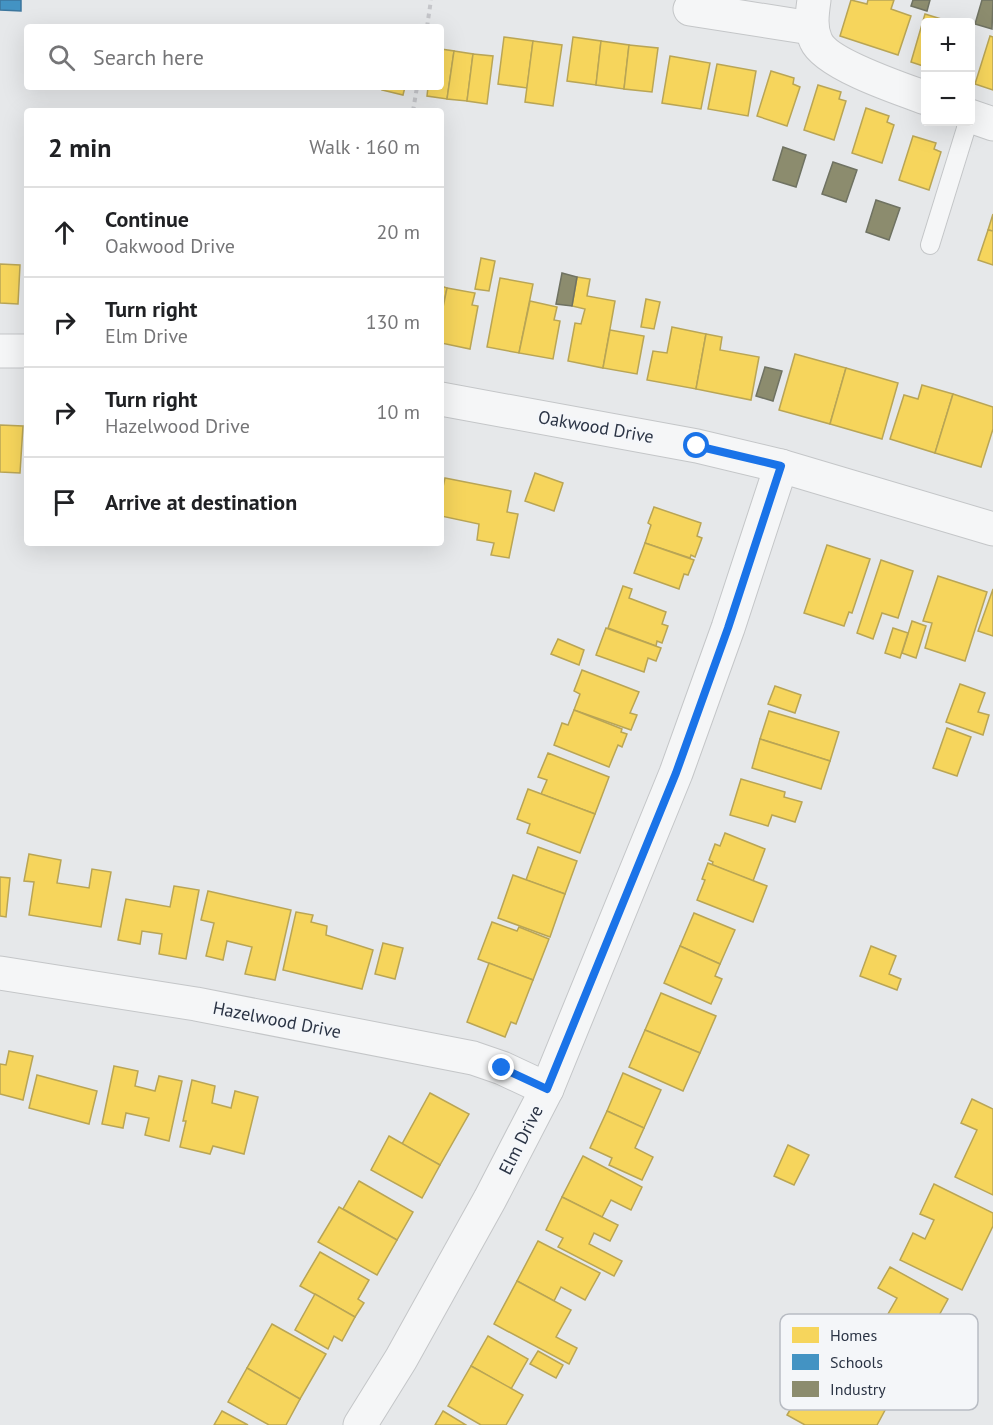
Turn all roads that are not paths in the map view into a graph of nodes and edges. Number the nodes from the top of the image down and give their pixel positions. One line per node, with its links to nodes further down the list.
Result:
1 (690, 9): 2 (street)
2 (812, 14): 3 (street)
3 (921, 97)
4 (975, 118): 5 (street)
5 (993, 124)
6 (967, 126): 7 (lane)
7 (930, 245)
8 (0, 351): 9 (street)
9 (24, 351)
10 (444, 400): 11 (street, Oakwood Drive)
11 (781, 466): 12 (street, Oakwood Drive); 14 (street, Elm Drive)
12 (993, 530)
13 (0, 974): 14 (street, Hazelwood Drive)
14 (547, 1089): 15 (street, Elm Drive)
15 (360, 1425)

